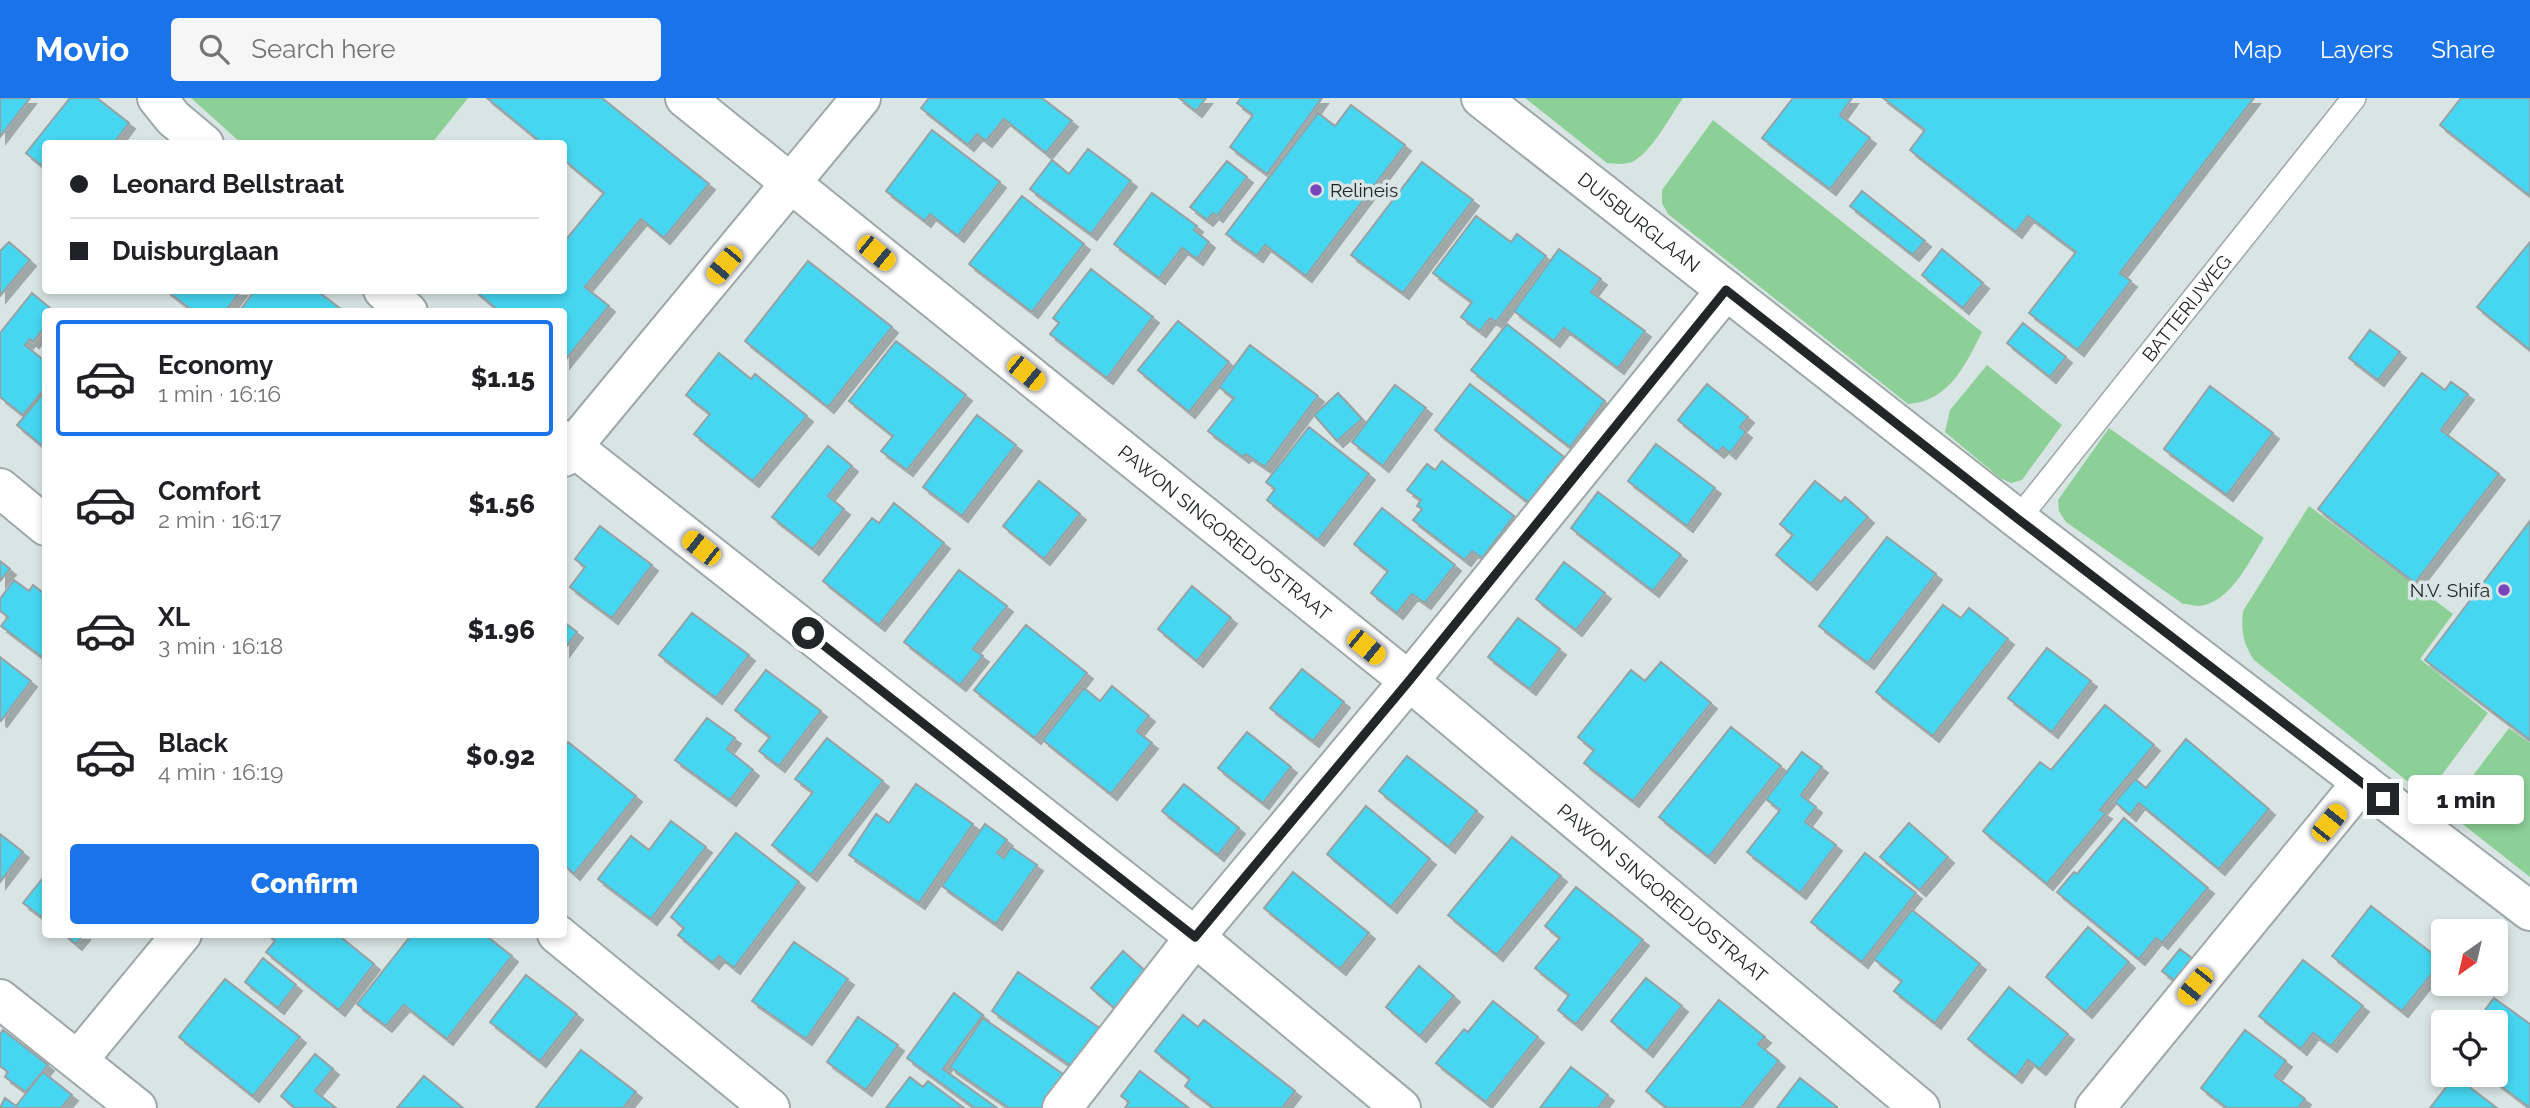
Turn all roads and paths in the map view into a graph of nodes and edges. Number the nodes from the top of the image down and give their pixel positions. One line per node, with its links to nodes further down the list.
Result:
1 (157, 98): 6 (street)
2 (685, 98): 7 (street, PAWON SINGOREDJOSTRAAT)
3 (861, 98): 7 (street)
4 (1480, 98): 8 (street, DUISBURGLAAN)
5 (2354, 98): 14 (lane, BATTERIJWEG)
6 (199, 140)
7 (791, 184): 11 (street); 16 (street, PAWON SINGOREDJOSTRAAT)
8 (1726, 290): 14 (street, DUISBURGLAAN); 16 (street)
9 (388, 294): 10 (street)
10 (403, 308)
11 (567, 447)
12 (567, 449): 19 (street)
13 (0, 488): 15 (street)
14 (2018, 519): 17 (street, DUISBURGLAAN)
15 (42, 523)
16 (1409, 681): 19 (street); 28 (street, PAWON SINGOREDJOSTRAAT)
17 (2362, 782): 18 (street, DUISBURGLAAN); 29 (street)
18 (2530, 911)
19 (1195, 937): 26 (street); 27 (street)
20 (179, 938): 23 (street)
21 (561, 938): 25 (street)
22 (0, 999): 23 (street)
23 (78, 1060): 24 (street)
24 (138, 1108)
25 (771, 1108)
26 (1062, 1108)
27 (1401, 1108)
28 (1920, 1108)
29 (2095, 1108)

